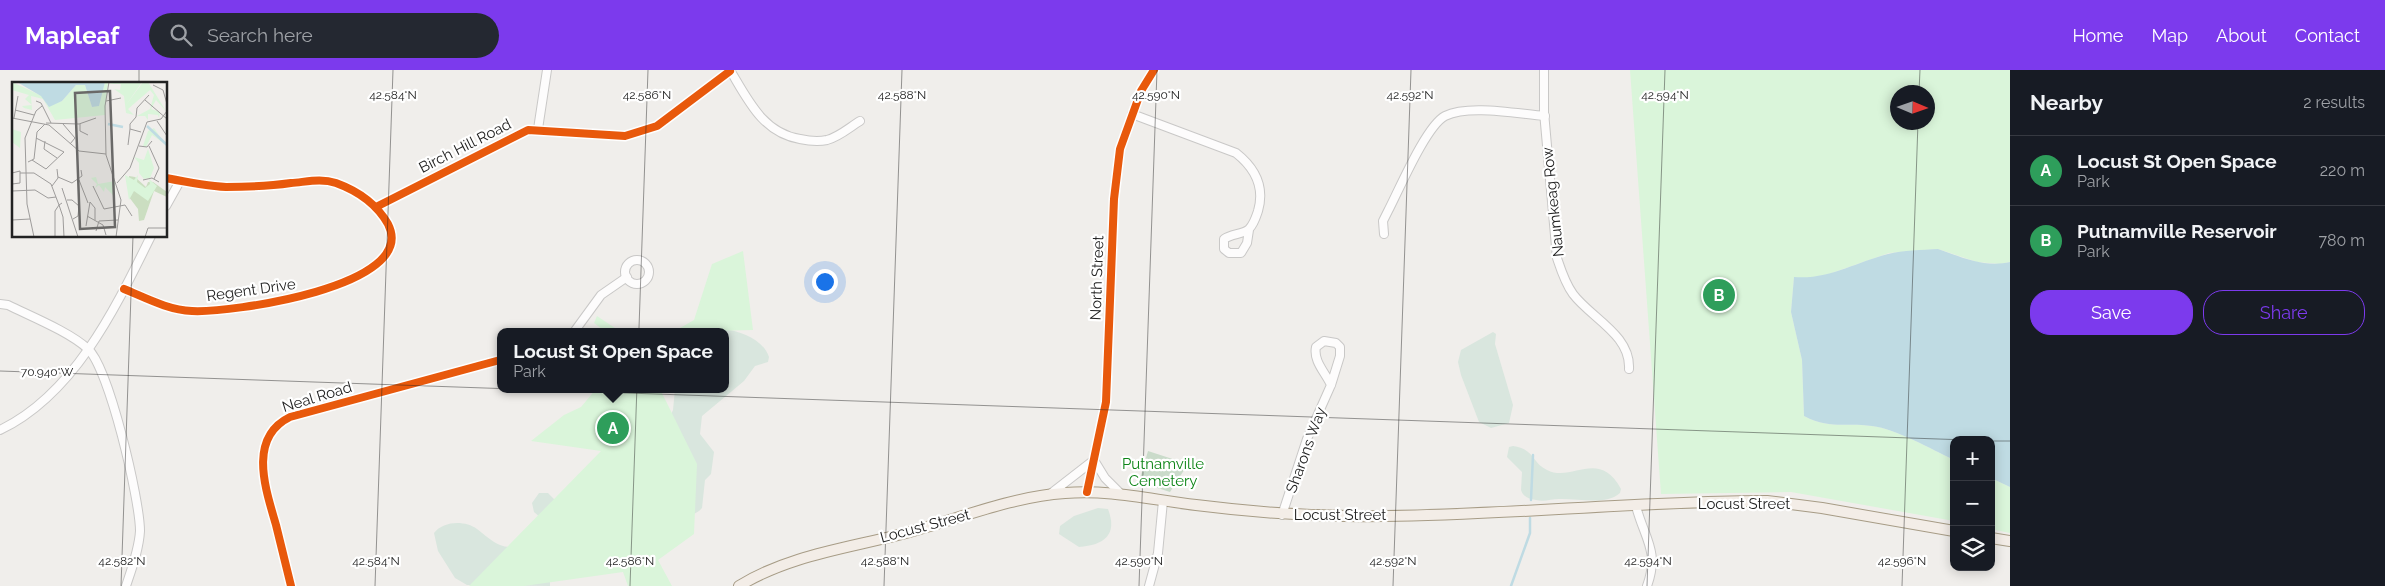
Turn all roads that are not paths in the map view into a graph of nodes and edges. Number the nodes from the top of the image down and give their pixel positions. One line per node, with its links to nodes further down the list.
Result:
1 (547, 70): 8 (street)
2 (730, 70): 7 (street); 8 (street, Birch Hill Road)
3 (1154, 70): 5 (street, North Street)
4 (1544, 70): 6 (street, Naumkeag Row)
5 (1132, 114): 13 (street); 25 (street, North Street)
6 (1545, 116): 14 (street); 22 (street, Naumkeag Row)
7 (860, 121)
8 (538, 130): 12 (street, Birch Hill Road)
9 (168, 178): 10 (street, Regent Drive)
10 (180, 180): 11 (street); 12 (street, Regent Drive)
11 (168, 202)
12 (376, 207): 17 (street, Regent Drive)
13 (1249, 230)
14 (1384, 234)
15 (150, 238): 17 (street)
16 (627, 277): 19 (street)
17 (124, 289): 20 (street)
18 (0, 304): 20 (street)
19 (577, 328)
20 (88, 348): 24 (street); 35 (street)
21 (497, 361): 36 (street, Neal Road)
22 (1629, 369)
23 (1331, 385): 23 (street, Sharons Way); 31 (street, Sharons Way)
24 (0, 430)
25 (1094, 460): 26 (street, North Street); 27 (street); 28 (street)
26 (1087, 492): 27 (main road, Locust Street); 28 (main road, Locust Street)
27 (1049, 494): 37 (main road, Locust Street)
28 (1121, 494): 29 (main road, Locust Street)
29 (1163, 501): 31 (main road, Locust Street); 38 (street)
30 (1636, 506): 31 (main road, Locust Street); 32 (main road, Locust Street); 39 (street)
31 (1282, 515)
32 (1950, 530)
33 (1995, 539): 34 (main road)
34 (2010, 541)
35 (126, 586)
36 (291, 586)
37 (739, 586)
38 (1149, 586)
39 (1647, 586)

